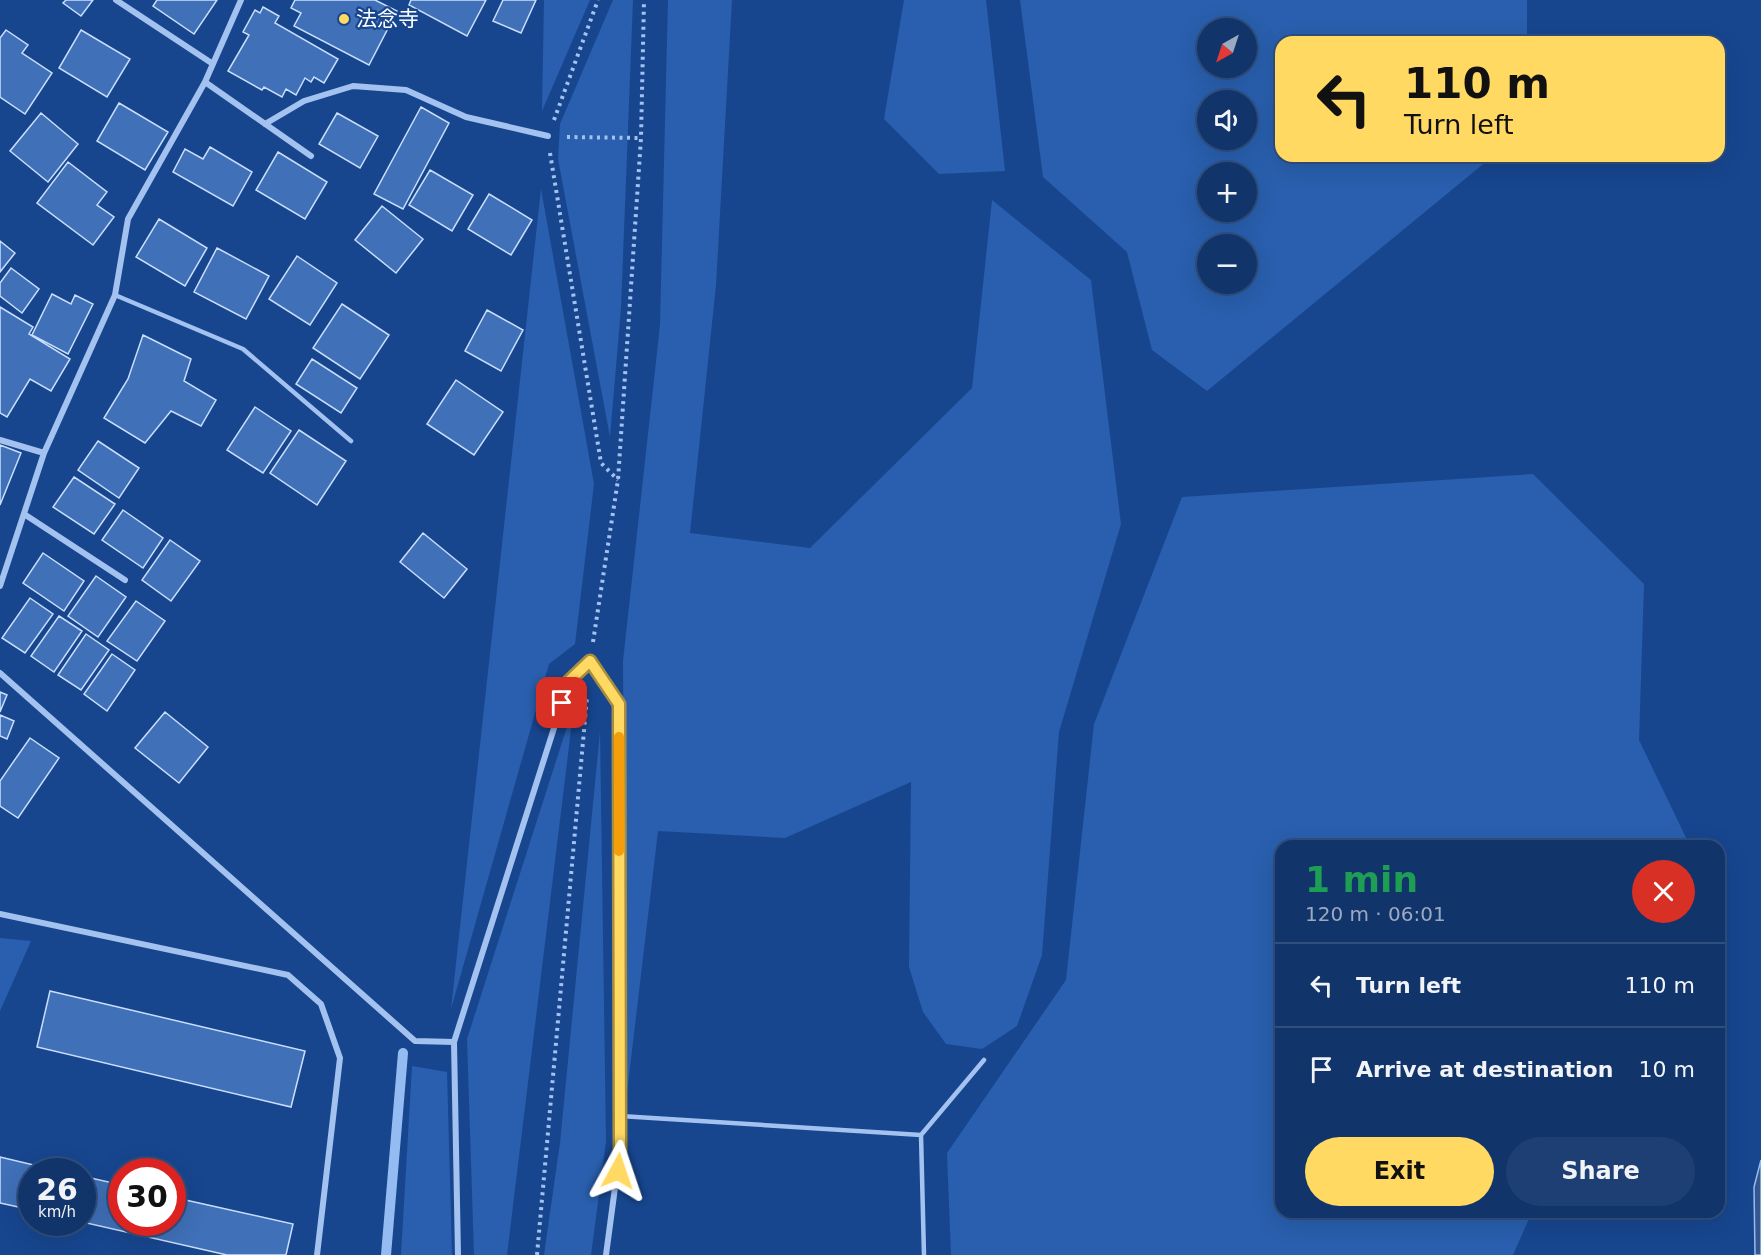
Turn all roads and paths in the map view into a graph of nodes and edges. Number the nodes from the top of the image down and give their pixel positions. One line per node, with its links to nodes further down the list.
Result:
1 (116, 0): 5 (street)
2 (241, 0): 5 (street)
3 (598, 0): 8 (path)
4 (644, 0): 8 (path)
5 (213, 64): 6 (street)
6 (205, 82): 7 (street); 10 (street)
7 (265, 124): 8 (street); 9 (street)
8 (548, 136): 14 (path)
9 (311, 156)
10 (115, 295): 12 (lane); 13 (street)
11 (0, 440): 13 (street)
12 (351, 441)
13 (44, 453): 15 (street)
14 (618, 480)
15 (24, 514): 16 (street); 17 (street)
16 (124, 580)
17 (0, 586)
18 (0, 672): 20 (street)
19 (0, 914): 24 (street)
20 (454, 1041): 22 (street); 25 (street)
21 (984, 1060): 23 (lane)
22 (620, 1116): 23 (lane); 26 (street)
23 (921, 1136): 27 (lane)
24 (317, 1255)
25 (458, 1255)
26 (606, 1255)
27 (924, 1255)

